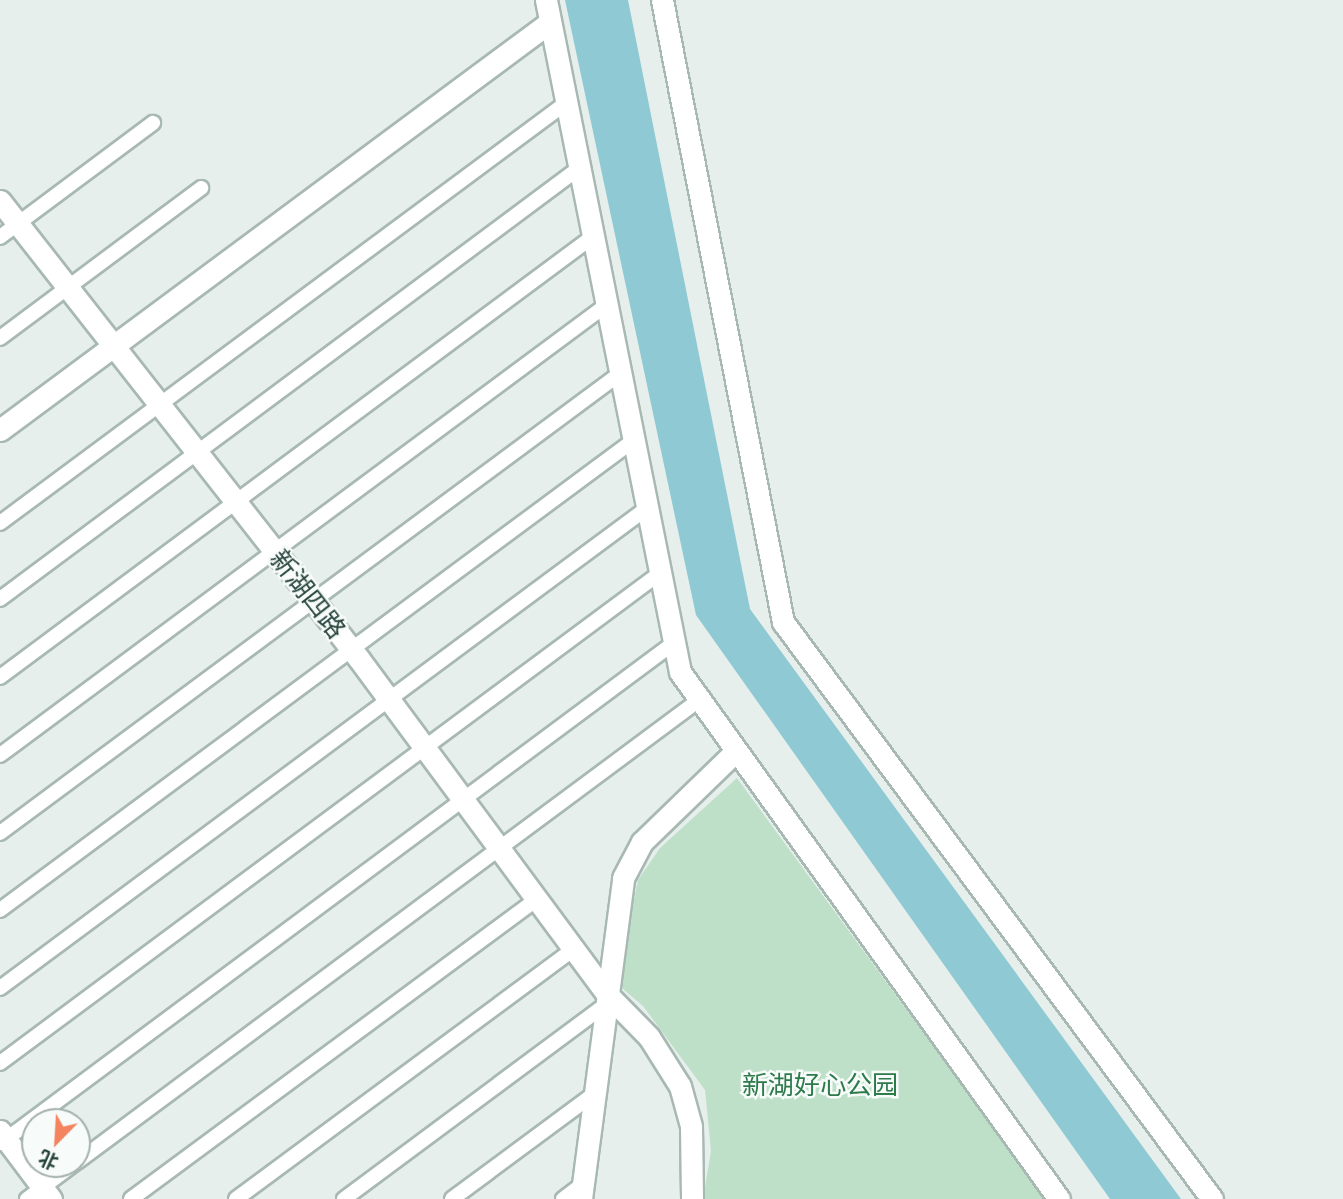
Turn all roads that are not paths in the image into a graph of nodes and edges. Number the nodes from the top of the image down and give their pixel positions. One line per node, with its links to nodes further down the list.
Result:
1 (546, 0): 3 (street)
2 (662, 0): 58 (street)
3 (551, 22): 4 (street); 15 (street)
4 (566, 103): 6 (street); 17 (lane)
5 (153, 123): 9 (lane)
6 (578, 169): 11 (street); 20 (lane)
7 (201, 188): 12 (lane)
8 (0, 201): 9 (street, 新湖四路)
9 (18, 224): 10 (lane); 12 (street, 新湖四路)
10 (0, 237)
11 (592, 238): 13 (street); 21 (lane)
12 (68, 287): 14 (lane); 15 (street, 新湖四路)
13 (605, 306): 16 (street); 24 (lane)
14 (0, 338)
15 (113, 345): 17 (street, 新湖四路); 18 (street)
16 (618, 375): 19 (street); 27 (lane)
17 (159, 405): 20 (street, 新湖四路); 23 (lane)
18 (0, 430)
19 (630, 443): 22 (street); 29 (lane)
20 (197, 452): 21 (street, 新湖四路); 26 (lane)
21 (236, 502): 24 (street, 新湖四路); 30 (lane)
22 (643, 511): 25 (street); 31 (lane)
23 (0, 523)
24 (275, 551): 27 (street, 新湖四路); 35 (lane)
25 (656, 576): 28 (street); 33 (lane)
26 (0, 599)
27 (313, 600): 29 (street, 新湖四路); 37 (lane)
28 (671, 645): 32 (street); 36 (lane)
29 (352, 650): 31 (street, 新湖四路); 40 (lane)
30 (0, 677)
31 (389, 700): 33 (street, 新湖四路); 42 (lane)
32 (699, 700): 34 (street); 38 (lane)
33 (425, 748): 36 (street, 新湖四路); 44 (lane)
34 (736, 751): 43 (street); 57 (street)
35 (0, 755)
36 (463, 800): 38 (street, 新湖四路); 46 (lane)
37 (0, 833)
38 (499, 849): 39 (street, 新湖四路); 47 (lane)
39 (537, 899): 41 (street, 新湖四路); 51 (lane)
40 (0, 911)
41 (573, 948): 43 (street, 新湖四路); 52 (lane)
42 (0, 988)
43 (606, 999): 45 (street); 53 (lane); 56 (street, 新湖四路)
44 (0, 1063)
45 (594, 1093): 49 (street); 54 (lane)
46 (2, 1138): 50 (street)
47 (91, 1152)
48 (59, 1178): 50 (lane)
49 (582, 1191): 55 (lane)
50 (40, 1195)
51 (131, 1199)
52 (236, 1199)
53 (344, 1199)
54 (452, 1199)
55 (562, 1199)
56 (692, 1199)
57 (1059, 1199)
58 (1212, 1199)

